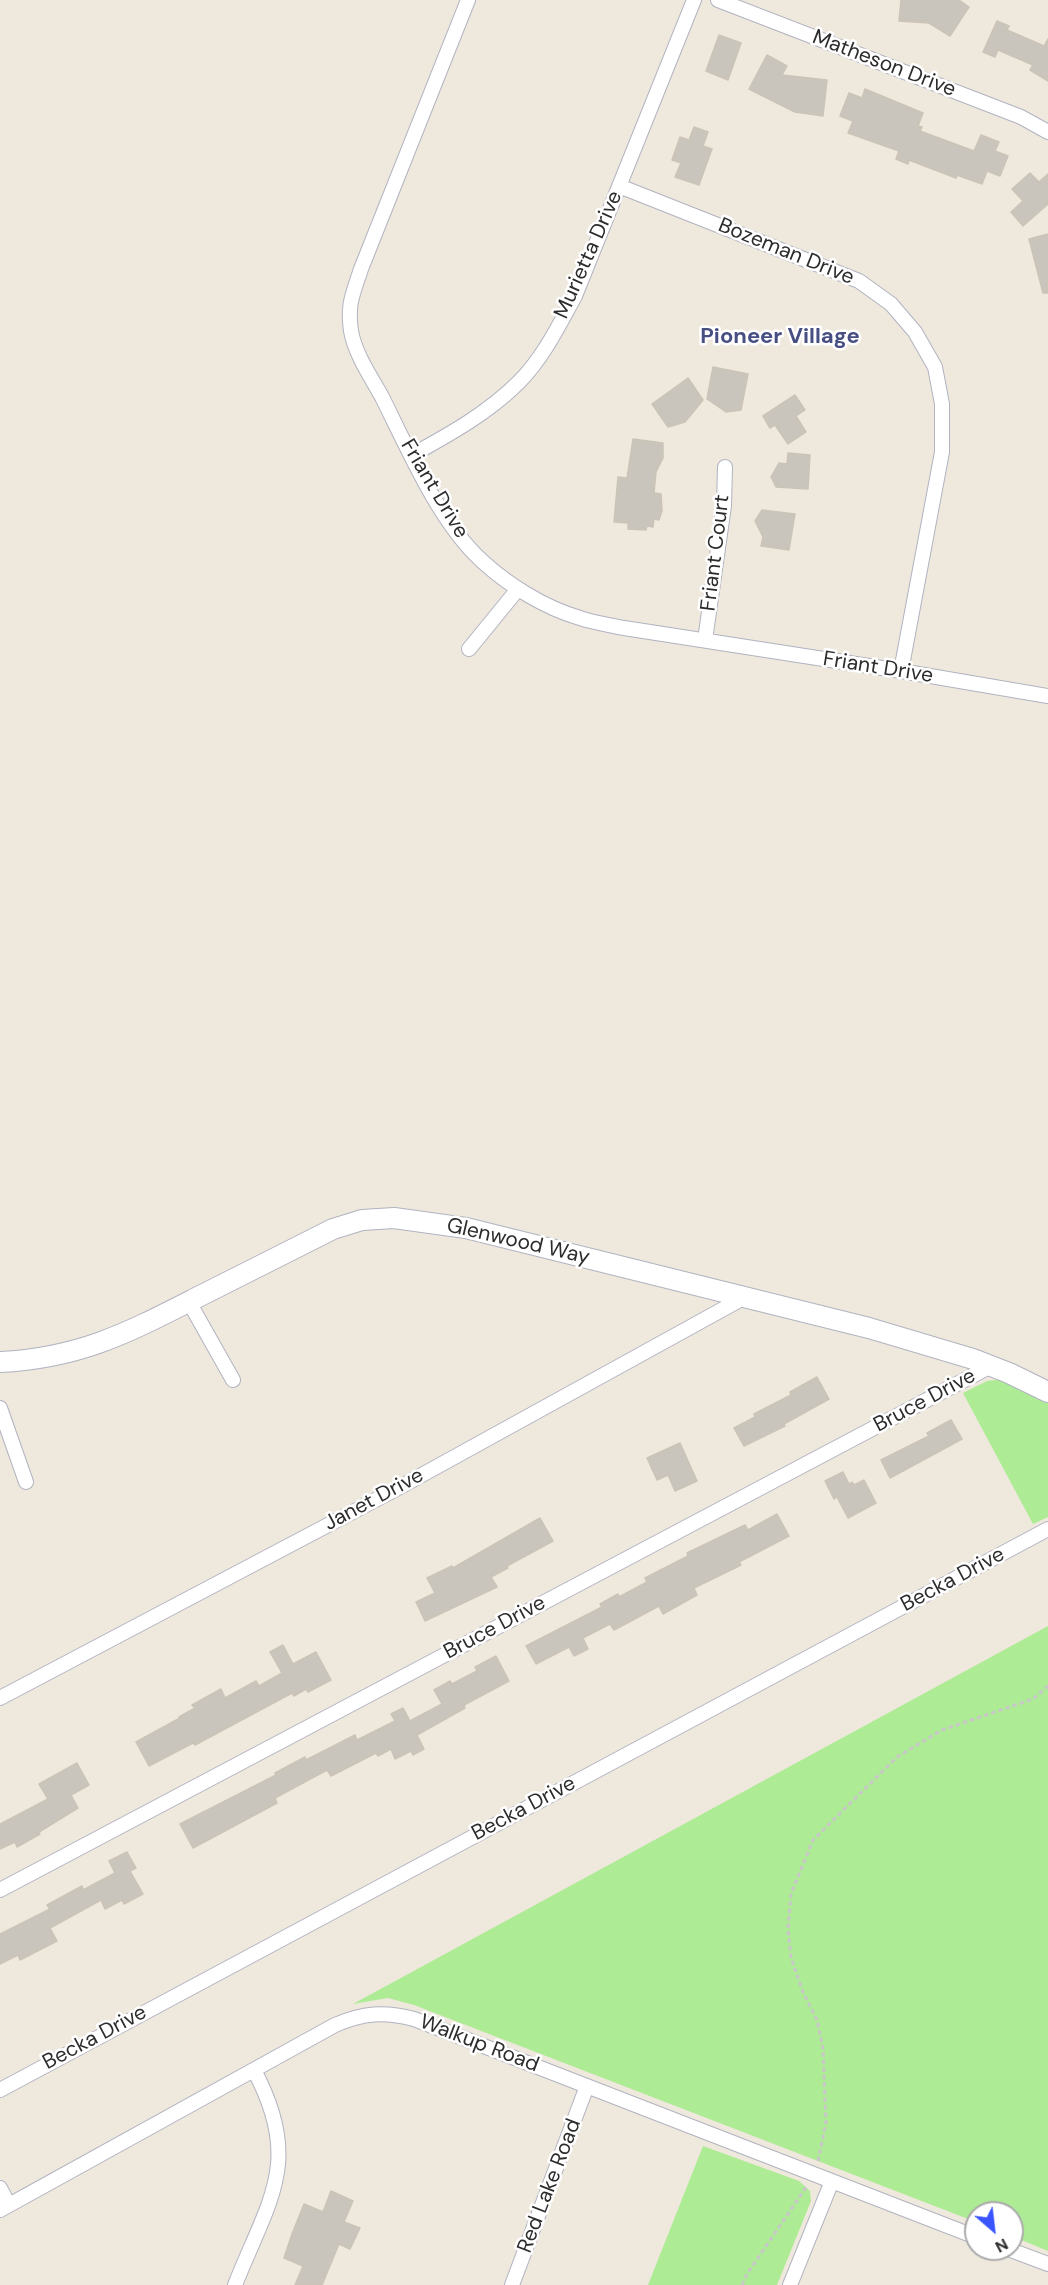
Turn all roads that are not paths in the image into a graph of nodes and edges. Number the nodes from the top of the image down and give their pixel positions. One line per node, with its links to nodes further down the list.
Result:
1 (468, 0): 6 (street, Friant Drive)
2 (694, 0): 5 (street, Murietta Drive)
3 (718, 0): 4 (street, Matheson Drive)
4 (1048, 132)
5 (619, 186): 6 (street, Murietta Drive); 11 (street, Bozeman Drive)
6 (411, 455): 8 (street, Friant Drive)
7 (725, 467): 9 (street, Friant Court)
8 (518, 589): 9 (street, Friant Drive); 10 (street)
9 (705, 640): 11 (street, Friant Drive)
10 (469, 649)
11 (901, 671): 12 (street, Friant Drive)
12 (1048, 696)
13 (745, 1297): 14 (street, Glenwood Way); 16 (street, Glenwood Way); 22 (street, Janet Drive)
14 (189, 1302): 15 (street, Glenwood Way); 17 (street)
15 (0, 1362)
16 (991, 1366): 18 (street, Glenwood Way); 23 (street, Bruce Drive)
17 (233, 1380)
18 (1048, 1392)
19 (0, 1408): 20 (street)
20 (26, 1482)
21 (1048, 1529): 26 (street, Becka Drive)
22 (0, 1698)
23 (0, 1890)
24 (254, 2070): 25 (street, Walkup Road); 29 (street, Walkup Road); 33 (street)
25 (587, 2086): 27 (street, Walkup Road); 34 (street, Red Lake Road)
26 (0, 2090)
27 (832, 2181): 30 (street, Walkup Road); 35 (street)
28 (0, 2187): 29 (street)
29 (4, 2207)
30 (964, 2232)
31 (1024, 2255): 32 (street)
32 (1048, 2264)
33 (235, 2285)
34 (512, 2285)
35 (790, 2285)

